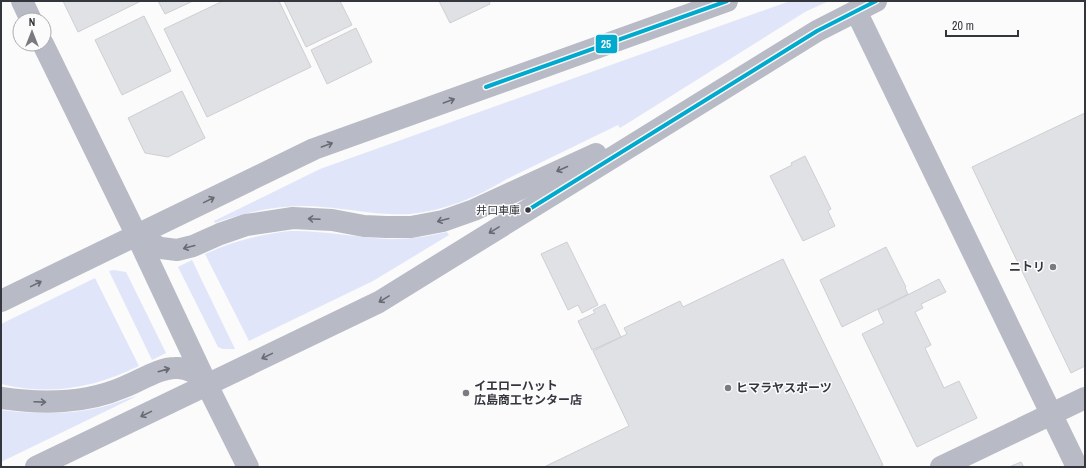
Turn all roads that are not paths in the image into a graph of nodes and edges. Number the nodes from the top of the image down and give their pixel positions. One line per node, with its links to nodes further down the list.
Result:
1 (22, 1): 5 (street)
2 (728, 1): 8 (street, one-way to 2)
3 (876, 1): 4 (street)
4 (856, 11): 7 (street); 13 (street)
5 (27, 12)
6 (47, 52): 8 (street)
7 (674, 118): 8 (street, one-way to 8); 10 (street, one-way to 10)
8 (136, 236): 9 (street, one-way to 8); 10 (street)
9 (1, 301)
10 (207, 385): 11 (street, one-way to 10); 14 (street, one-way to 14); 15 (street)
11 (1, 398)
12 (1085, 398): 13 (street)
13 (1052, 414): 16 (street); 17 (street)
14 (36, 467)
15 (248, 467)
16 (942, 467)
17 (1077, 467)

